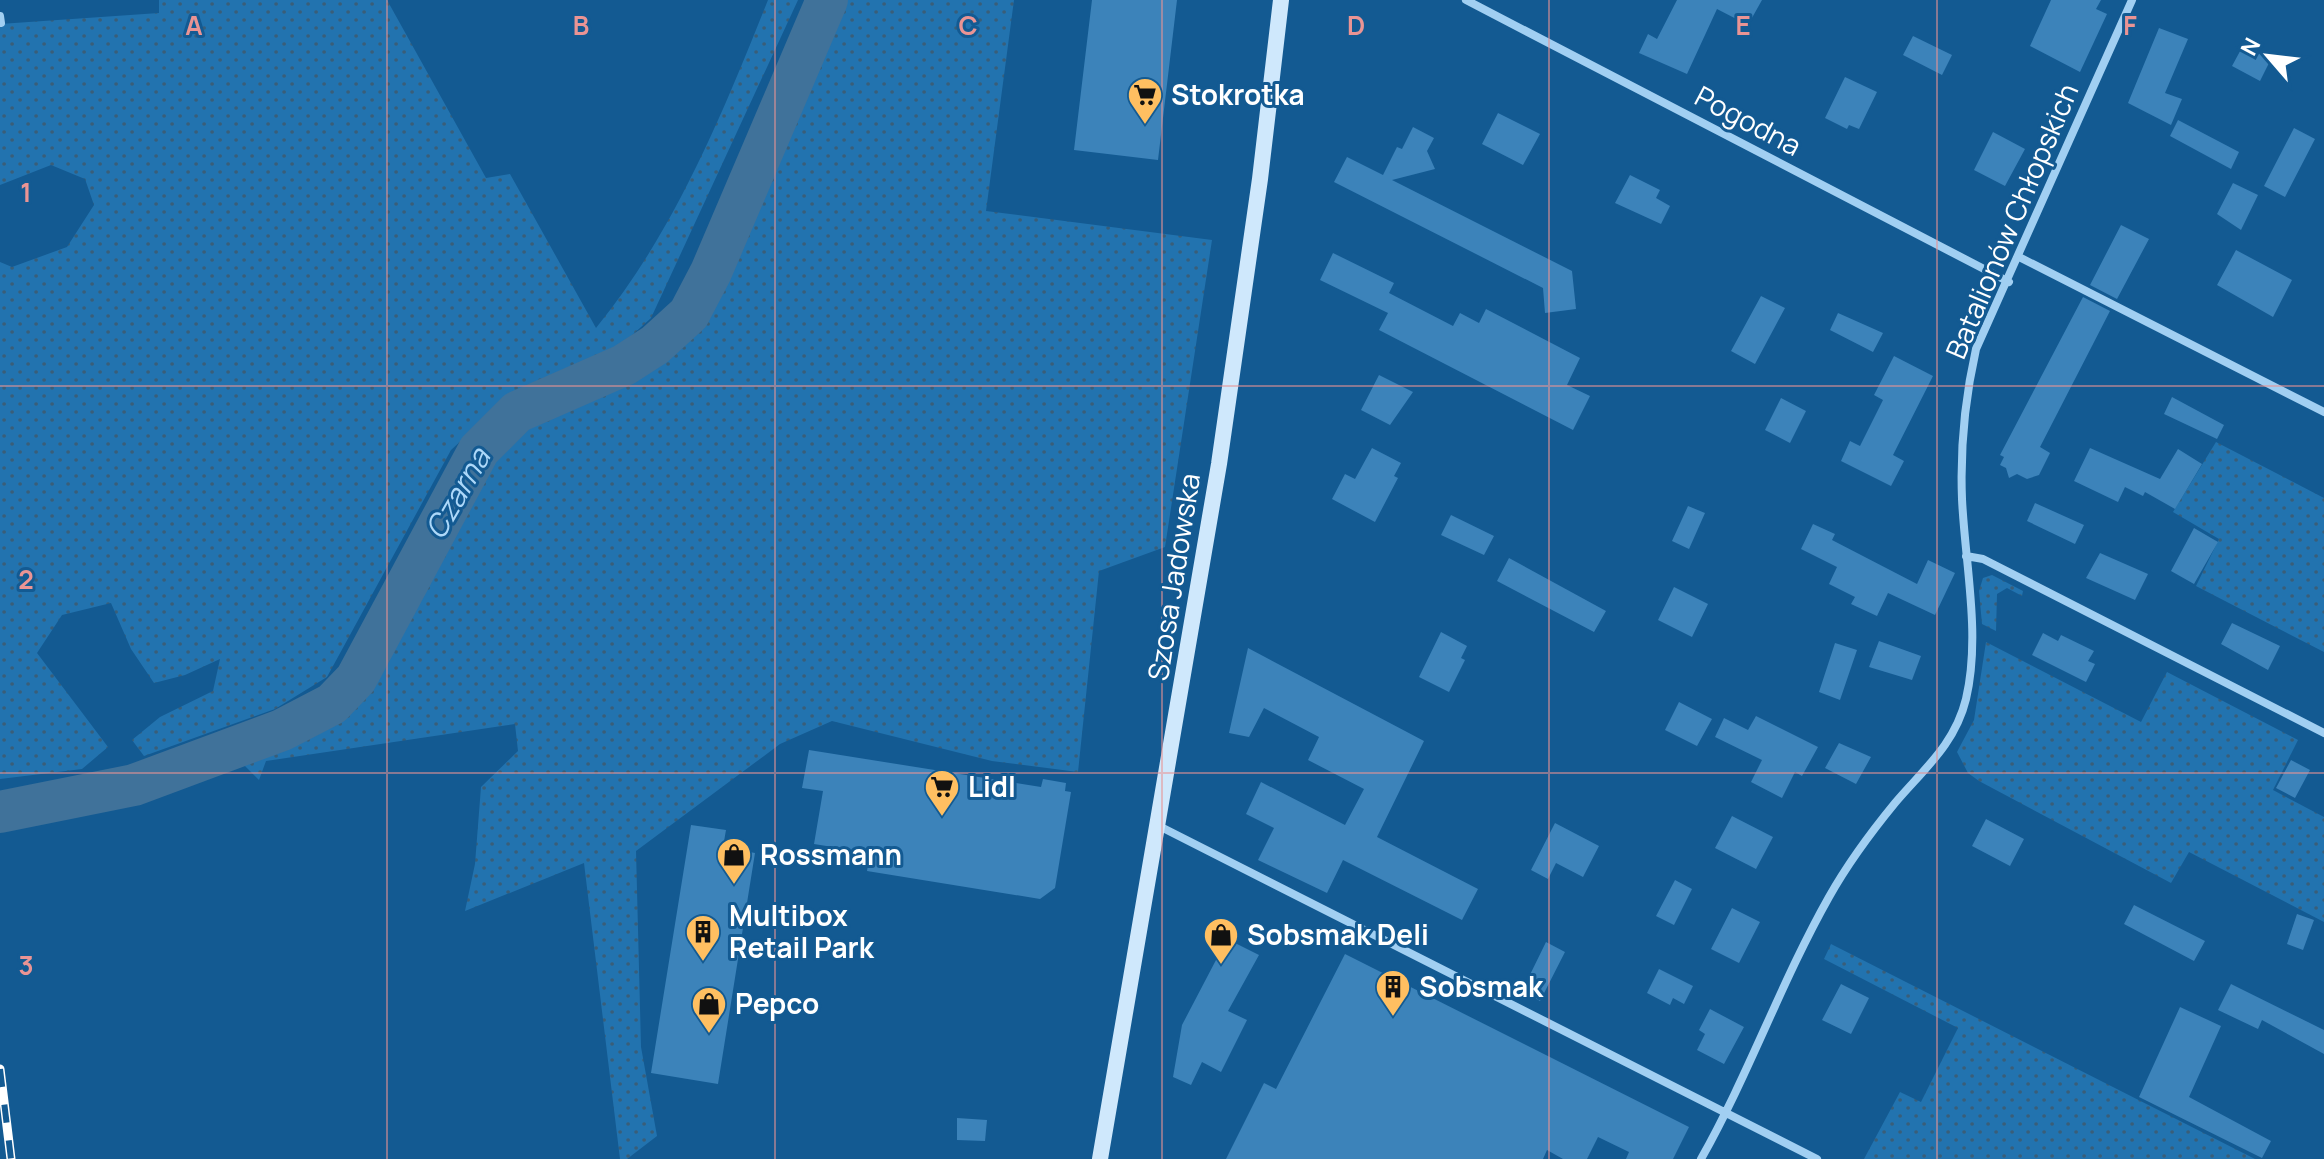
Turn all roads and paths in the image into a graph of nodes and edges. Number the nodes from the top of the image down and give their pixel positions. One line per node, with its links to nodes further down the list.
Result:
1 (1281, 0): 11 (main road, Szosa Jadowska)
2 (1466, 0): 7 (street, Pogodna)
3 (2132, 0): 6 (street, Batalionów Chłopskich)
4 (0, 16): 5 (street)
5 (1, 23)
6 (2019, 257): 7 (street, Batalionów Chłopskich); 8 (street)
7 (2009, 282): 9 (street, Batalionów Chłopskich)
8 (2324, 412)
9 (1966, 556): 10 (street); 12 (street, Batalionów Chłopskich)
10 (2324, 733)
11 (1159, 826): 12 (street); 13 (main road, Szosa Jadowska)
12 (1726, 1116): 14 (street, Batalionów Chłopskich); 15 (street)
13 (1100, 1159)
14 (1701, 1159)
15 (1817, 1159)

